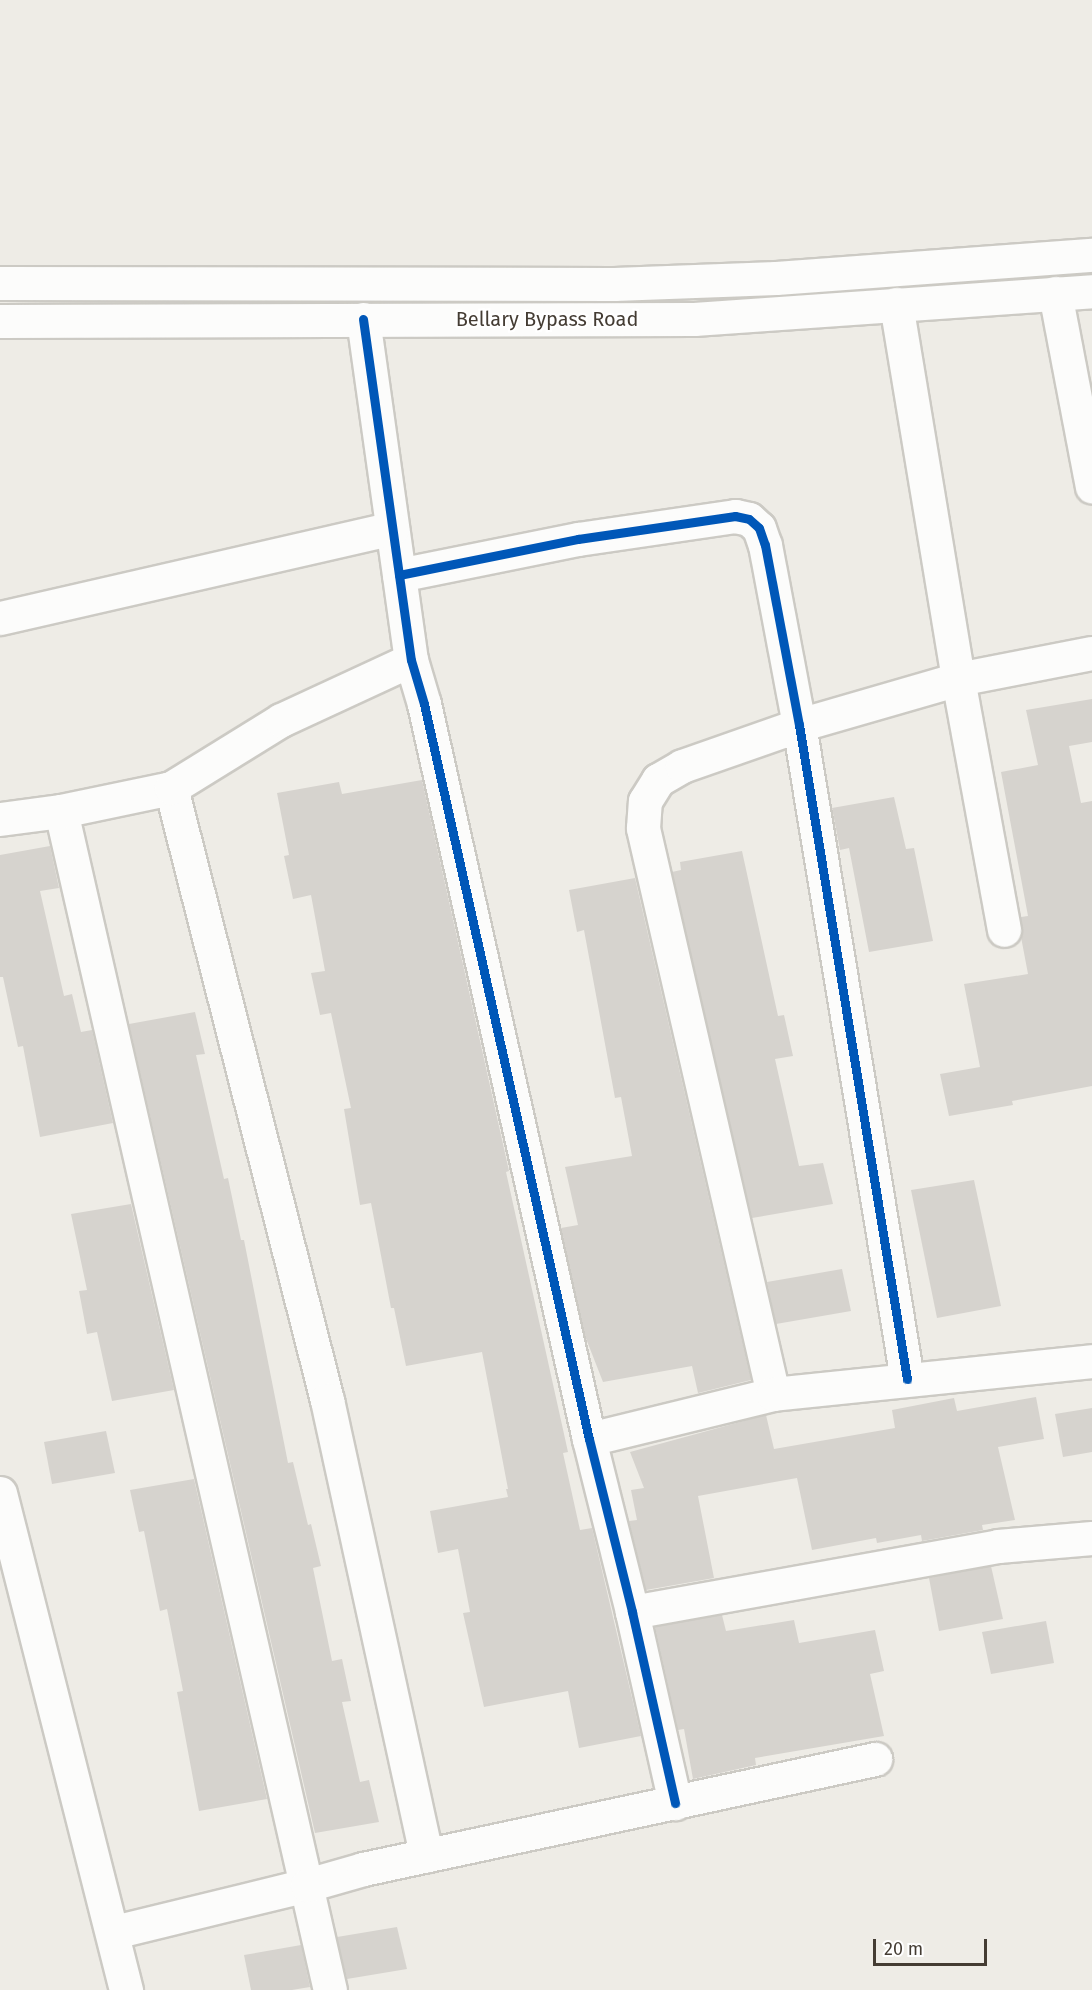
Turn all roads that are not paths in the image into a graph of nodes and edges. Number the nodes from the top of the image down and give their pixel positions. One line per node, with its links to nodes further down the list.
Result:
1 (1092, 255): 2 (street, Bellary Bypass Road)
2 (726, 278): 3 (street, Bellary Bypass Road); 7 (street)
3 (0, 283)
4 (1092, 291): 5 (street, Bellary Bypass Road)
5 (1055, 293): 6 (street, Bellary Bypass Road); 10 (street)
6 (896, 304): 7 (street, Bellary Bypass Road); 16 (street)
7 (729, 317): 8 (street, Bellary Bypass Road)
8 (363, 319): 9 (street, Bellary Bypass Road); 11 (street)
9 (0, 321)
10 (1092, 487)
11 (392, 528): 12 (street); 13 (street)
12 (399, 575): 15 (street); 17 (street)
13 (0, 618)
14 (1092, 653): 16 (street)
15 (411, 660): 18 (street); 25 (street)
16 (958, 679): 17 (street); 21 (street)
17 (799, 725): 23 (street); 24 (street)
18 (171, 788): 19 (street); 31 (street)
19 (61, 811): 20 (street); 32 (street)
20 (0, 819)
21 (1004, 930)
22 (1092, 1360): 23 (street)
23 (907, 1379): 24 (street)
24 (774, 1394): 25 (street)
25 (589, 1438): 28 (street)
26 (0, 1493): 33 (street)
27 (1092, 1538): 28 (street)
28 (632, 1612): 30 (street)
29 (875, 1759): 30 (street)
30 (675, 1803): 31 (street)
31 (426, 1855): 32 (street)
32 (307, 1885): 33 (street); 35 (street)
33 (114, 1932): 34 (street)
34 (126, 1990)
35 (330, 1990)

